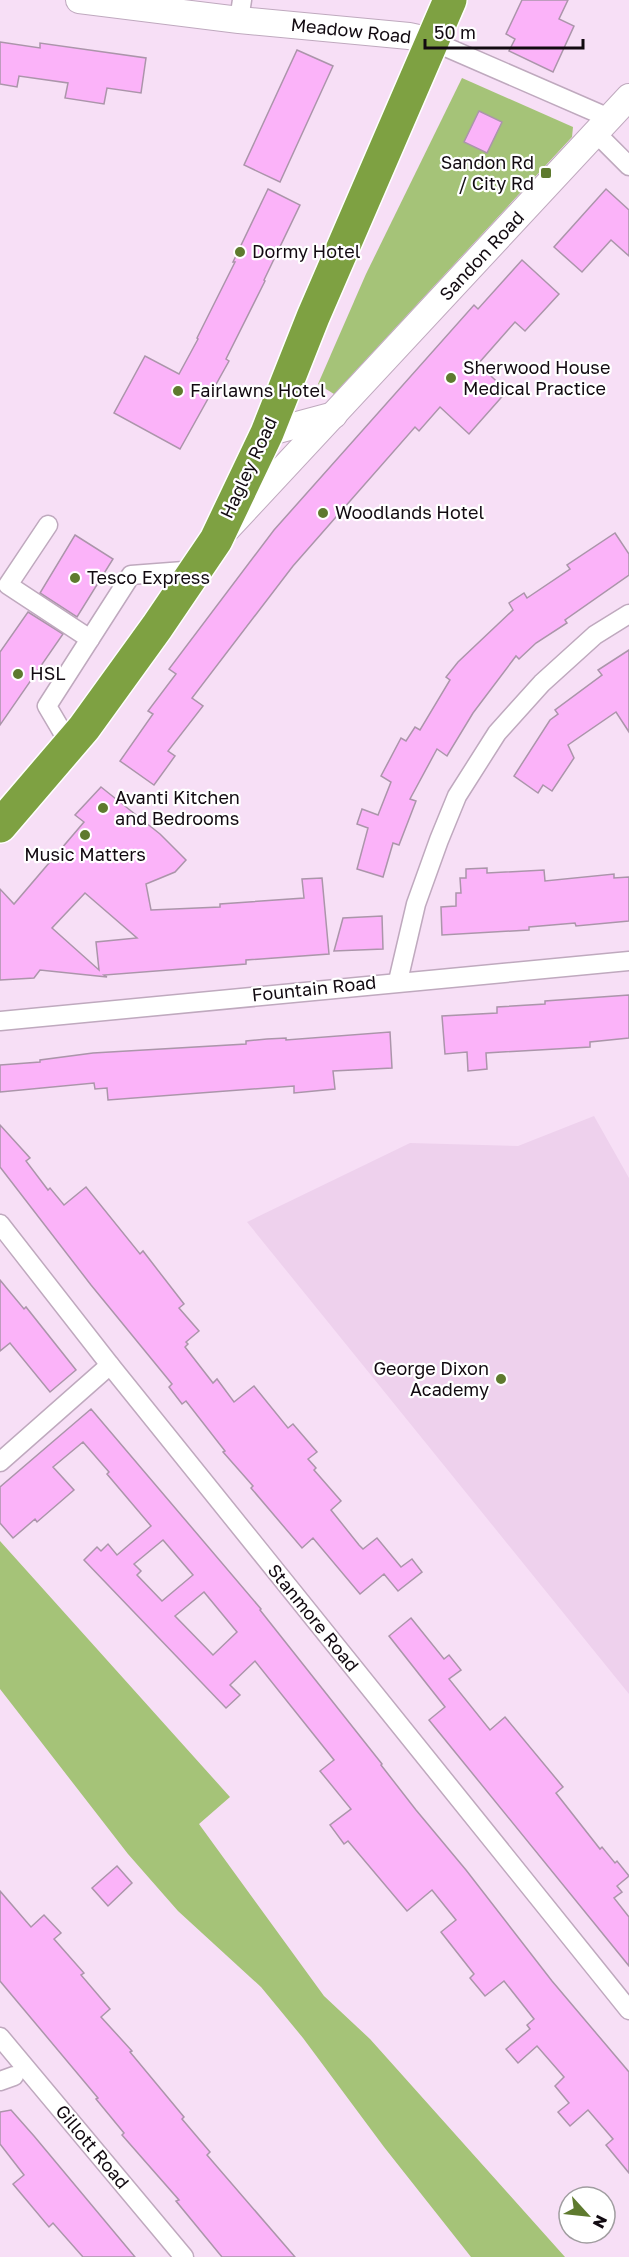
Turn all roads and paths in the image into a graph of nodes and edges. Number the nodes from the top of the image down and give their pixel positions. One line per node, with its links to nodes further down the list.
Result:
1 (79, 0): 3 (main road, Meadow Road)
2 (450, 0): 4 (highway, Hagley Road)
3 (240, 10): 4 (main road, Meadow Road)
4 (432, 41): 6 (street, Meadow Road); 9 (highway, Hagley Road)
5 (629, 97): 6 (main road, Sandon Road)
6 (602, 126): 7 (street); 8 (main road, Sandon Road)
7 (629, 166)
8 (335, 415): 9 (main road); 11 (main road, Sandon Road)
9 (267, 433): 11 (highway, Hagley Road)
10 (48, 525): 13 (street)
11 (216, 540): 12 (highway, Hagley Road)
12 (197, 570): 15 (street); 16 (highway, Hagley Road)
13 (4, 591): 15 (street)
14 (629, 614): 19 (street)
15 (90, 639): 16 (street)
16 (70, 745): 17 (highway, Hagley Road)
17 (0, 826)
18 (629, 960): 19 (street, Fountain Road)
19 (398, 981): 20 (street, Fountain Road)
20 (0, 1021)
21 (0, 1224): 22 (street, Stanmore Road)
22 (110, 1365): 23 (street); 24 (street, Stanmore Road)
23 (0, 1462)
24 (629, 2010)
25 (0, 2037): 26 (street, Gillott Road)
26 (184, 2257)

